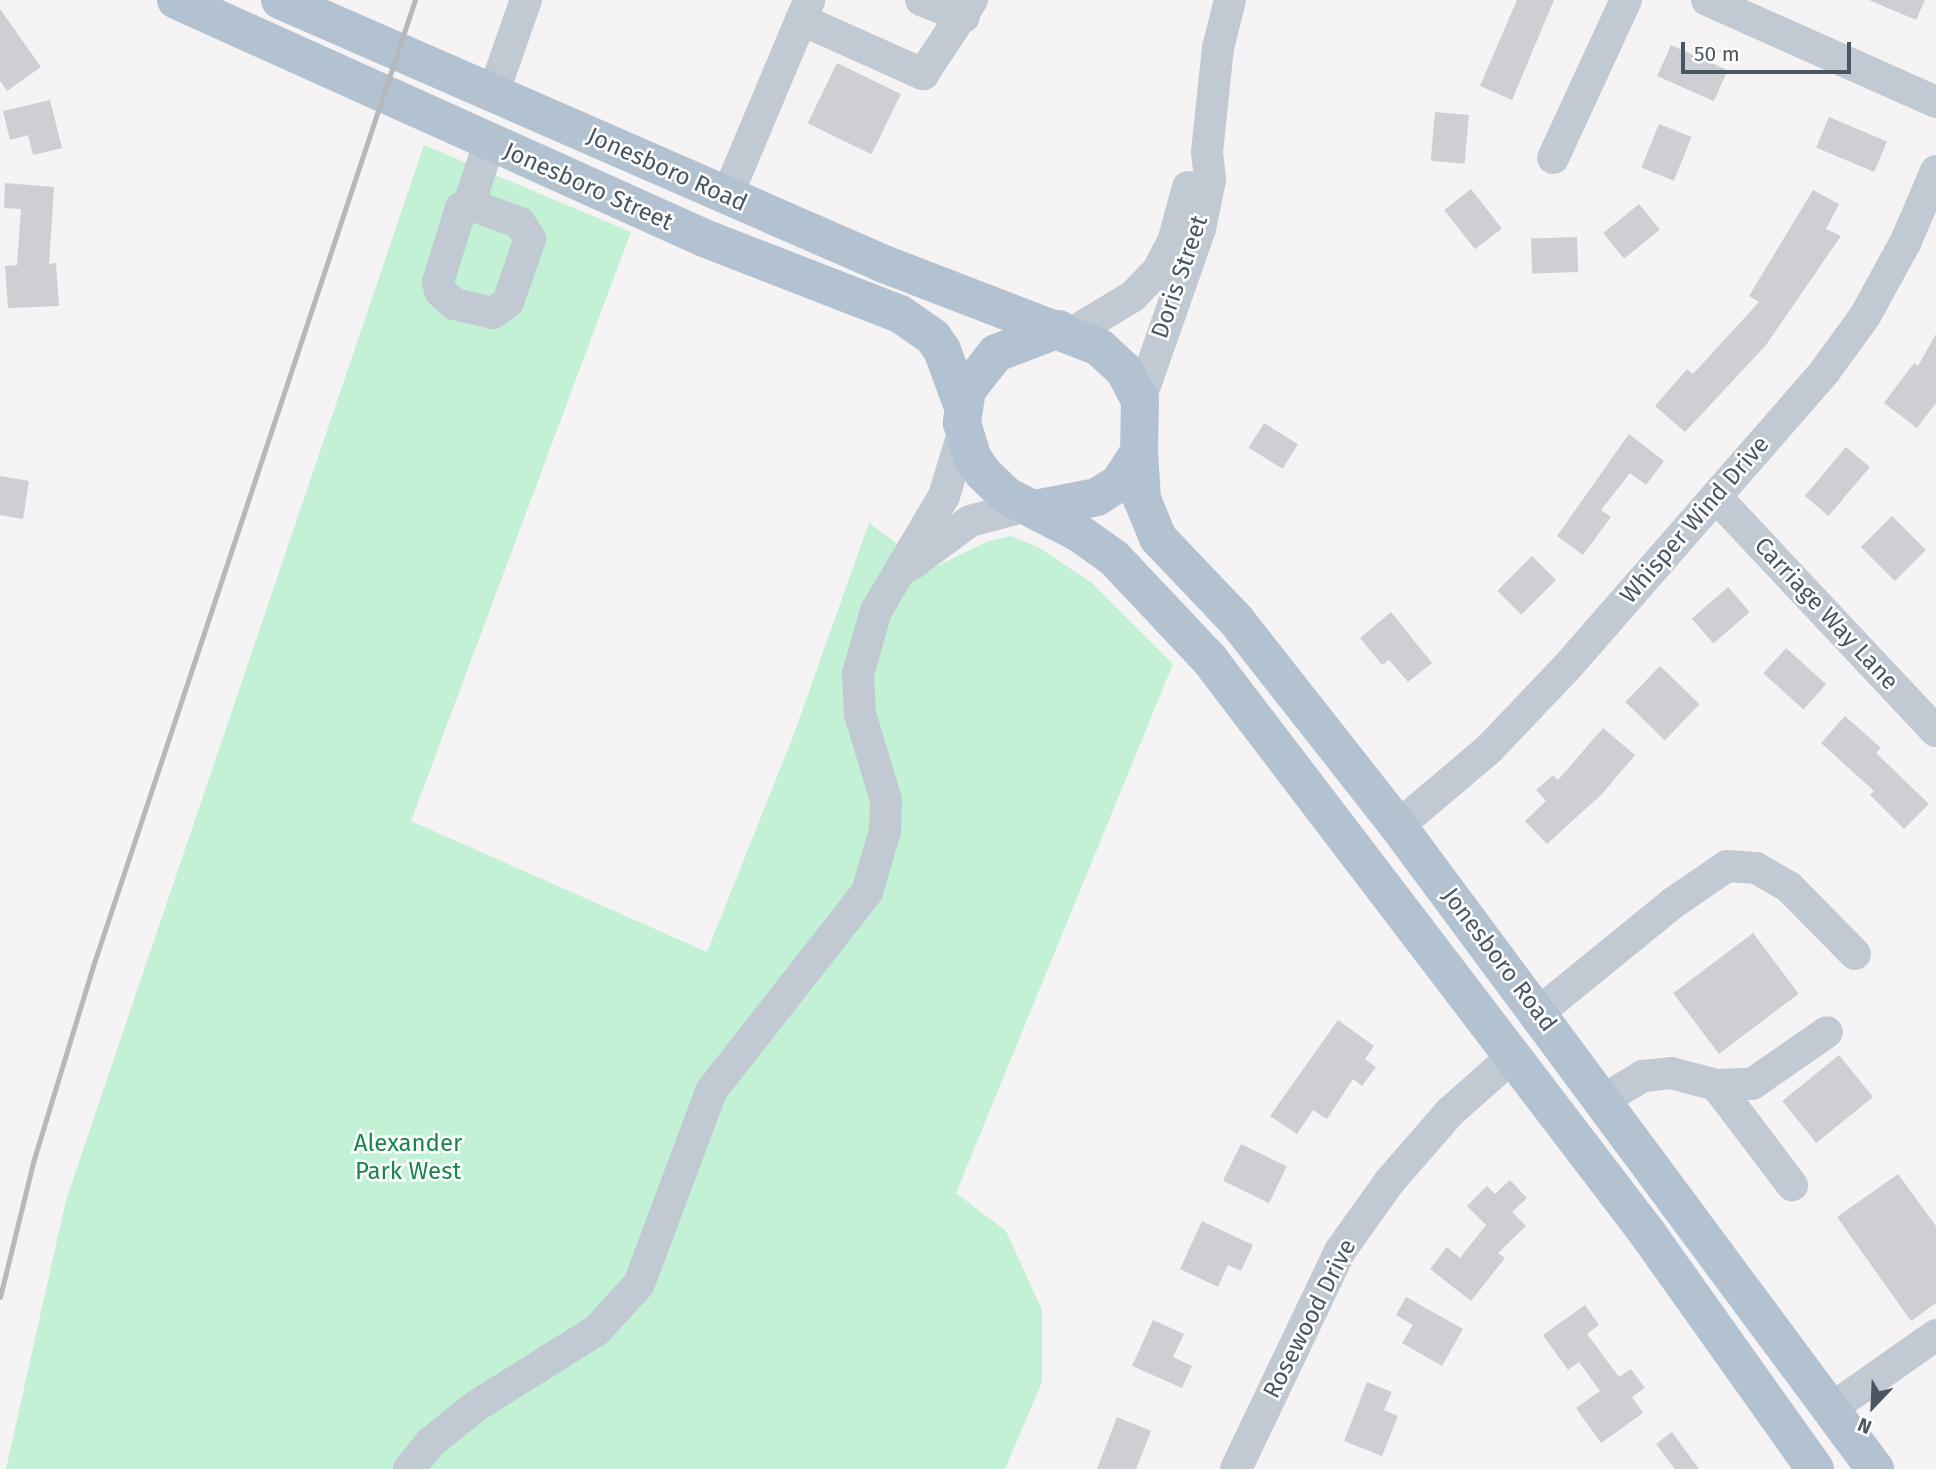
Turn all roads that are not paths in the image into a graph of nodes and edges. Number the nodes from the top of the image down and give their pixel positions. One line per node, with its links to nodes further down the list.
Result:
1 (176, 0): 12 (main road, Jonesboro Street)
2 (279, 0): 10 (main road, Jonesboro Road)
3 (526, 0): 10 (street)
4 (921, 0): 8 (street)
5 (1230, 0): 13 (street, Doris Street)
6 (1626, 0): 14 (street)
7 (1707, 0): 11 (street)
8 (968, 8): 9 (street)
9 (806, 10): 16 (street)
10 (493, 94): 16 (main road, Jonesboro Road)
11 (1936, 102)
12 (489, 144): 17 (street); 20 (main road, Jonesboro Street)
13 (1207, 152): 18 (street, Doris Street); 19 (street, Doris Street)
14 (1553, 158)
15 (1936, 171): 22 (street, Whisper Wind Drive)
16 (727, 196): 18 (main road, Jonesboro Road)
17 (469, 204)
18 (1065, 331): 19 (main road); 20 (main road)
19 (1140, 400): 21 (main road)
20 (963, 417): 23 (main road); 24 (street)
21 (1139, 452): 23 (main road); 26 (main road, Jonesboro Road)
22 (1716, 497): 25 (street, Carriage Way Lane); 26 (street, Whisper Wind Drive)
23 (1030, 508): 24 (street); 30 (main road, Jonesboro Road)
24 (902, 571): 36 (street)
25 (1936, 731)
26 (1398, 826): 28 (main road, Jonesboro Road)
27 (1855, 954): 28 (street)
28 (1538, 1013): 32 (main road, Jonesboro Road)
29 (1826, 1032): 31 (street)
30 (1513, 1056): 37 (street, Rosewood Drive); 38 (main road, Jonesboro Road)
31 (1716, 1086): 32 (street); 33 (street)
32 (1603, 1100): 35 (main road, Jonesboro Road)
33 (1792, 1185)
34 (1936, 1335): 35 (street)
35 (1832, 1408): 39 (main road, Jonesboro Road)
36 (410, 1469)
37 (1236, 1469)
38 (1815, 1469)
39 (1875, 1469)

